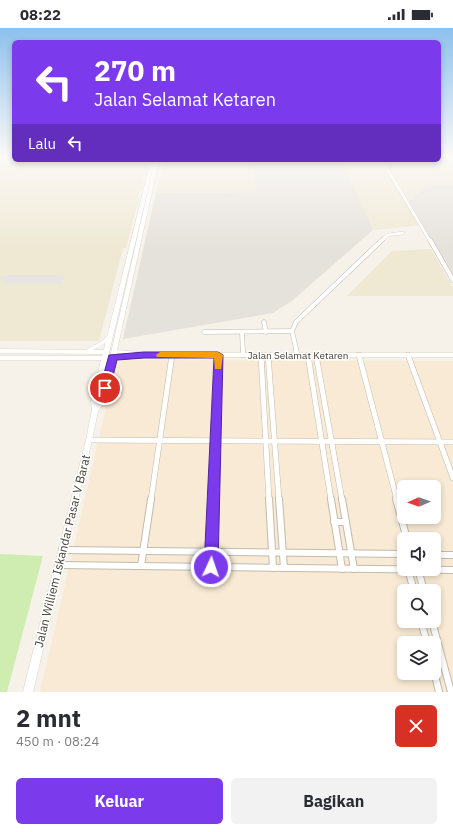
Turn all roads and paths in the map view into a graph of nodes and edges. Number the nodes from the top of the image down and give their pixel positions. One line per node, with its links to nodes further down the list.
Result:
1 (148, 187): 4 (street, Jalan Williem Iskandar Pasar V Barat)
2 (149, 187): 4 (street, Jalan Williem Iskandar Pasar V Barat)
3 (398, 187): 10 (street)
4 (144, 206): 5 (street, Jalan Williem Iskandar Pasar V Barat); 6 (street, Jalan Williem Iskandar Pasar V Barat)
5 (138, 223): 6 (street); 8 (street, Jalan Williem Iskandar Pasar V Barat)
6 (143, 223): 9 (street, Jalan Williem Iskandar Pasar V Barat)
7 (403, 233): 12 (street)
8 (125, 275): 9 (street); 16 (street, Jalan Williem Iskandar Pasar V Barat)
9 (131, 275): 19 (street, Jalan Williem Iskandar Pasar V Barat)
10 (453, 280)
11 (264, 322): 15 (street)
12 (292, 331): 15 (street); 26 (street)
13 (204, 332): 14 (street)
14 (242, 332): 15 (street); 23 (street)
15 (266, 332)
16 (109, 337): 17 (street); 20 (street, Jalan Williem Iskandar Pasar V Barat)
17 (83, 351): 18 (street); 20 (street)
18 (3, 352): 32 (street)
19 (113, 354): 21 (street, Jalan Selamat Ketaren); 39 (street, Jalan Williem Iskandar Pasar V Barat)
20 (105, 355): 32 (street); 39 (street, Jalan Williem Iskandar Pasar V Barat)
21 (172, 355): 22 (street, Jalan Selamat Ketaren); 43 (street)
22 (218, 355): 23 (street, Jalan Selamat Ketaren); 44 (street)
23 (243, 355): 24 (street, Jalan Selamat Ketaren)
24 (260, 355): 25 (street, Jalan Selamat Ketaren); 45 (street)
25 (268, 355): 26 (street, Jalan Selamat Ketaren); 46 (street)
26 (297, 355): 27 (street, Jalan Selamat Ketaren)
27 (308, 355): 28 (street, Jalan Selamat Ketaren); 33 (street)
28 (316, 355): 29 (street, Jalan Selamat Ketaren); 34 (street)
29 (359, 355): 30 (street, Jalan Selamat Ketaren); 49 (street)
30 (408, 355): 31 (street, Jalan Selamat Ketaren); 50 (street)
31 (453, 355)
32 (1, 358)
33 (312, 377): 34 (street); 35 (street)
34 (320, 377): 36 (street)
35 (314, 392): 36 (street); 37 (street)
36 (323, 392): 38 (street)
37 (316, 404): 38 (street); 40 (street)
38 (325, 405): 41 (street)
39 (96, 410): 42 (street, Jalan Williem Iskandar Pasar V Barat)
40 (318, 417): 41 (street); 47 (street)
41 (327, 417): 48 (street)
42 (89, 440): 43 (street); 62 (street, Jalan Williem Iskandar Pasar V Barat)
43 (160, 440): 44 (street); 63 (street)
44 (216, 440): 45 (street); 64 (street)
45 (266, 441): 46 (street); 65 (street)
46 (275, 441): 47 (street); 66 (street)
47 (322, 441): 48 (street); 52 (street)
48 (332, 441): 49 (street); 53 (street)
49 (381, 441): 50 (street); 61 (street)
50 (440, 442): 51 (street); 54 (street)
51 (453, 442)
52 (325, 465): 53 (street); 55 (street)
53 (336, 465): 56 (street)
54 (453, 478)
55 (328, 480): 56 (street); 57 (street)
56 (338, 480): 58 (street)
57 (331, 498): 58 (street); 59 (street)
58 (342, 498): 60 (street)
59 (334, 522): 60 (street); 67 (street)
60 (346, 522): 68 (street)
61 (404, 532)
62 (62, 550): 63 (street); 72 (street, Jalan Williem Iskandar Pasar V Barat)
63 (143, 551): 64 (street); 73 (street)
64 (212, 552): 65 (street); 74 (street)
65 (272, 553): 66 (street); 75 (street)
66 (283, 553): 67 (street); 76 (street)
67 (340, 554): 68 (street); 77 (street)
68 (351, 554): 69 (street); 78 (street)
69 (397, 554)
70 (441, 555): 71 (street)
71 (453, 555)
72 (59, 565): 73 (street); 84 (street, Jalan Williem Iskandar Pasar V Barat)
73 (140, 566): 74 (street)
74 (211, 567): 75 (street)
75 (273, 568): 76 (street)
76 (284, 568): 77 (street)
77 (342, 569): 78 (street)
78 (354, 569): 79 (street)
79 (397, 569)
80 (441, 570): 81 (street)
81 (453, 570)
82 (434, 628): 86 (street)
83 (436, 680): 85 (street)
84 (28, 692)
85 (439, 692)
86 (451, 692)

